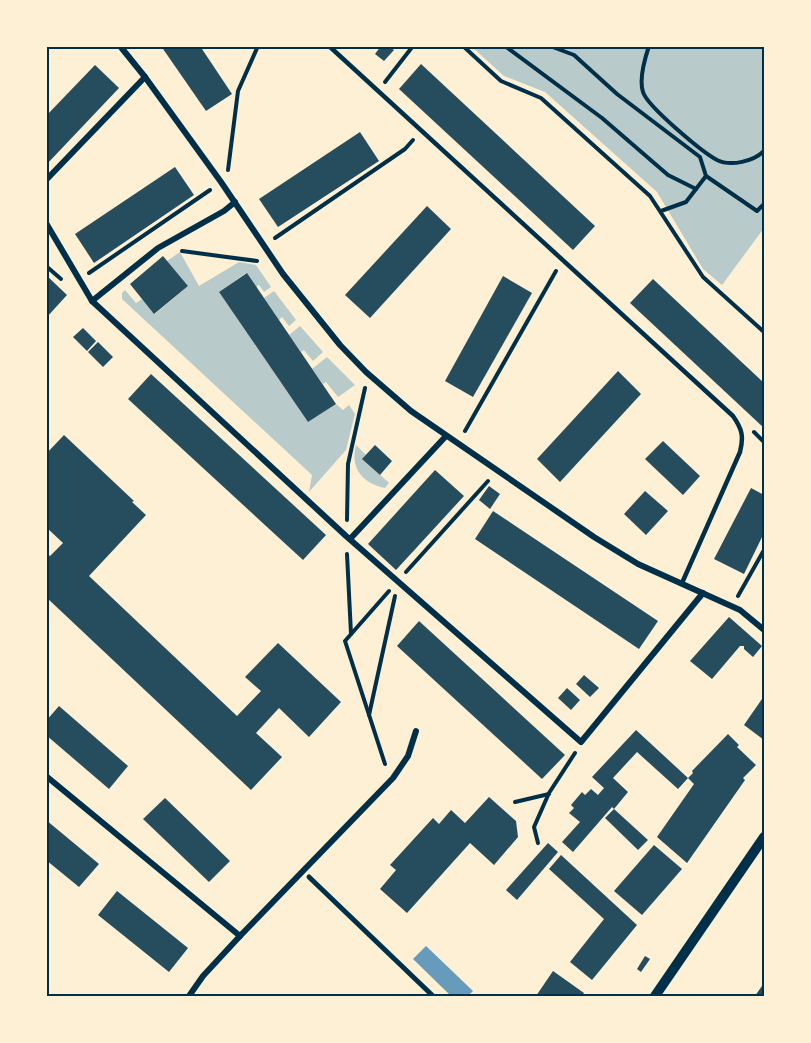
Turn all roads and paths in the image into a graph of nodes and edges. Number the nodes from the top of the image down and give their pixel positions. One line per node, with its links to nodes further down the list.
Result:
1 (120, 46): 9 (street)
2 (258, 46): 13 (path)
3 (329, 46): 11 (lane)
4 (413, 46): 10 (path)
5 (463, 46): 20 (path)
6 (505, 46): 16 (path)
7 (550, 46): 14 (path)
8 (650, 46): 12 (path)
9 (145, 77): 15 (street); 18 (street)
10 (384, 83)
11 (421, 130): 22 (path); 25 (lane)
12 (765, 151)
13 (228, 171)
14 (706, 176): 16 (path); 19 (path)
15 (46, 180)
16 (696, 189): 20 (path)
17 (210, 190): 27 (path)
18 (235, 202): 23 (street); 32 (street)
19 (765, 204)
20 (661, 211): 29 (path)
21 (46, 224): 27 (street)
22 (274, 239)
23 (158, 248): 24 (path); 28 (street)
24 (258, 261)
25 (563, 261): 31 (path); 37 (lane)
26 (46, 266): 27 (path)
27 (80, 279): 28 (street)
28 (92, 301): 34 (street)
29 (765, 332)
30 (364, 388): 34 (path)
31 (465, 432)
32 (446, 436): 34 (street); 37 (street)
33 (488, 481): 36 (path)
34 (348, 538): 36 (street); 41 (path)
35 (765, 550): 39 (path)
36 (398, 581): 41 (path); 42 (path); 44 (street)
37 (682, 583): 38 (street)
38 (703, 593): 40 (street); 44 (street)
39 (738, 596)
40 (765, 630)
41 (351, 634): 42 (path)
42 (369, 715): 45 (path)
43 (416, 731): 52 (street)
44 (581, 742): 47 (path)
45 (386, 766)
46 (46, 776): 52 (street)
47 (549, 794): 48 (path); 50 (path)
48 (515, 802)
49 (765, 837): 55 (street)
50 (538, 843)
51 (309, 877): 54 (street)
52 (240, 936): 53 (street)
53 (189, 996)
54 (433, 996)
55 (656, 996)

